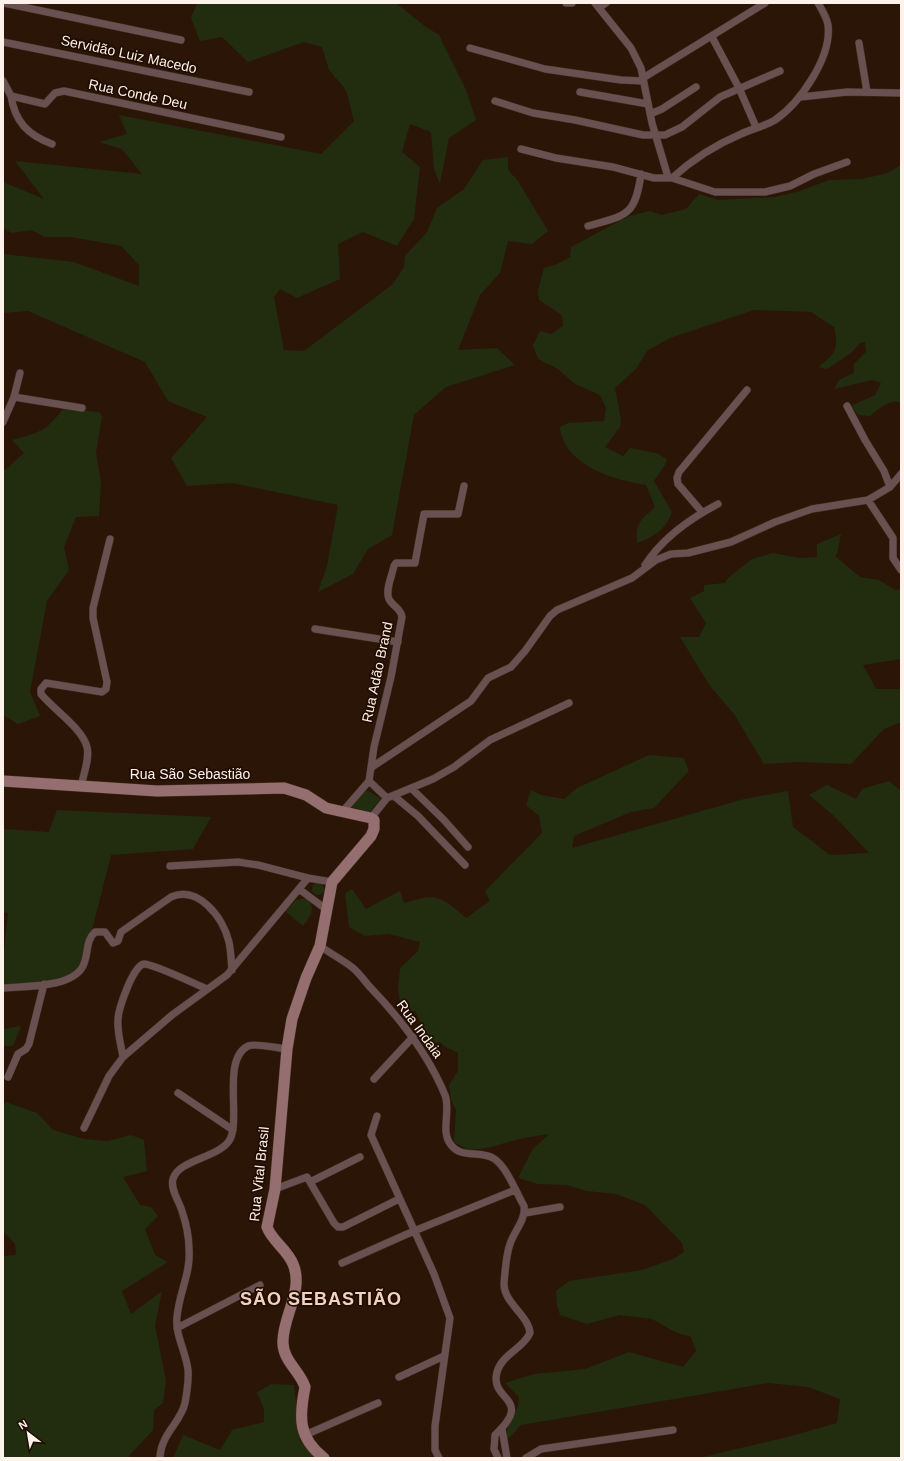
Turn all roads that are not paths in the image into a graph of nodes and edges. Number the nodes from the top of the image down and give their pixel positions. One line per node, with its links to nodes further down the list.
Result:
1 (4, 3): 9 (street)
2 (566, 3): 3 (street)
3 (572, 3)
4 (606, 3): 7 (street)
5 (766, 3): 8 (street)
6 (818, 3): 23 (street)
7 (597, 5): 14 (street)
8 (712, 37): 14 (street); 17 (street)
9 (181, 40)
10 (3, 42): 18 (street, Servidão Luiz Macedo)
11 (860, 43): 20 (street)
12 (470, 48): 14 (street)
13 (780, 71): 17 (street)
14 (643, 79): 25 (street)
15 (3, 81): 22 (street)
16 (696, 87): 26 (street)
17 (739, 88): 27 (street); 28 (street)
18 (249, 92)
19 (580, 92): 25 (street)
20 (867, 92): 21 (street); 23 (street)
21 (901, 93)
22 (11, 96): 29 (street, Rua Conde Deu); 30 (street)
23 (801, 96): 27 (street)
24 (495, 101): 28 (street)
25 (648, 104): 26 (street)
26 (650, 114): 28 (street)
27 (756, 127): 34 (street)
28 (656, 135): 34 (street)
29 (282, 138)
30 (52, 144)
31 (521, 150): 33 (street)
32 (847, 162): 34 (street)
33 (641, 174): 34 (street); 35 (street)
34 (670, 177)
35 (588, 226)
36 (20, 373): 38 (street)
37 (747, 390): 47 (street)
38 (14, 397): 40 (street); 41 (street)
39 (847, 406): 44 (street)
40 (82, 408)
41 (3, 422)
42 (901, 474): 44 (street)
43 (464, 486): 52 (street, Rua Adão Brand)
44 (890, 487): 45 (street)
45 (868, 500): 49 (street); 50 (street)
46 (718, 504): 47 (street)
47 (702, 512): 50 (street)
48 (110, 539): 57 (street)
49 (901, 570)
50 (641, 571): 54 (street)
51 (315, 629): 52 (street)
52 (398, 642): 54 (street, Rua Adão Brand)
53 (570, 703): 58 (street)
54 (372, 767): 55 (street, Rua Adão Brand)
55 (369, 781): 59 (street); 60 (street)
56 (3, 782): 57 (street, Rua São Sebastião)
57 (81, 787): 60 (street, Rua São Sebastião)
58 (412, 789): 59 (street); 62 (street)
59 (391, 797): 61 (street); 63 (street)
60 (343, 811): 61 (street, Rua São Sebastião)
61 (371, 818): 66 (street)
62 (468, 847)
63 (465, 865)
64 (170, 866): 65 (street)
65 (308, 878): 66 (street); 67 (street)
66 (332, 882): 68 (street, Rua Vital Brasil)
67 (299, 889): 68 (street); 70 (street)
68 (327, 910): 69 (street, Rua Vital Brasil)
69 (320, 946): 74 (street, Rua Indaia); 75 (street, Rua Vital Brasil)
70 (232, 970): 71 (street); 73 (street)
71 (44, 984): 72 (street); 77 (street)
72 (3, 988)
73 (207, 989): 76 (street); 76 (street)
74 (413, 1037): 78 (street); 86 (street, Rua Indaia)
75 (286, 1049): 82 (street); 85 (street, Rua Vital Brasil)
76 (123, 1057): 81 (street)
77 (8, 1077)
78 (374, 1079)
79 (178, 1093): 82 (street)
80 (377, 1116): 87 (street)
81 (84, 1128)
82 (233, 1130): 93 (street)
83 (360, 1158): 84 (street)
84 (308, 1179): 85 (street); 87 (street)
85 (275, 1188): 99 (street, Rua Vital Brasil)
86 (515, 1190): 89 (street, Rua Indaia); 90 (street)
87 (399, 1198): 90 (street)
88 (560, 1207): 89 (street)
89 (525, 1213): 97 (street)
90 (414, 1231): 91 (street); 94 (street)
91 (342, 1263)
92 (260, 1285): 93 (street)
93 (177, 1328): 100 (street)
94 (444, 1356): 95 (street); 102 (street)
95 (399, 1377)
96 (378, 1403): 99 (street)
97 (502, 1429): 103 (street); 104 (street)
98 (673, 1430): 105 (street)
99 (305, 1435): 101 (street, Rua Vital Brasil)
100 (160, 1456)
101 (324, 1458)
102 (439, 1458)
103 (498, 1458)
104 (507, 1458)
105 (526, 1458)

